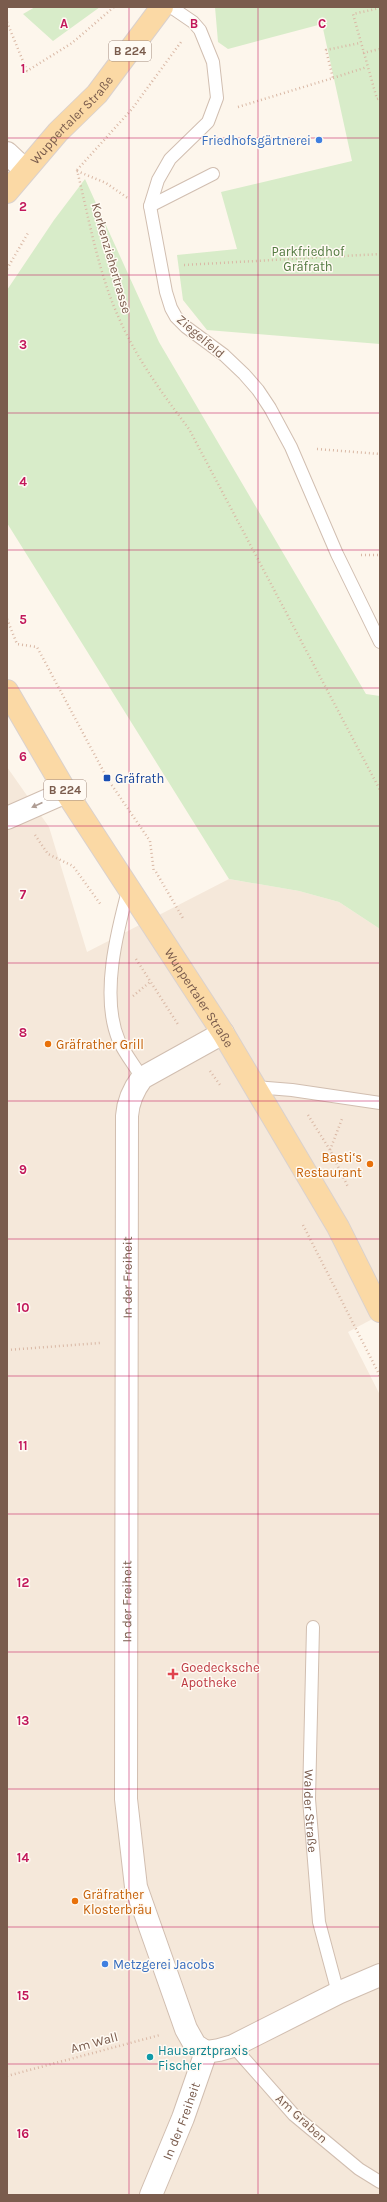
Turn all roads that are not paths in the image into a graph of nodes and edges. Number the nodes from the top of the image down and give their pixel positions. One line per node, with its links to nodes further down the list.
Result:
1 (162, 7): 4 (main road, Wuppertaler Straße / B 224)
2 (171, 7): 7 (lane, Ziegelfeld)
3 (7, 152): 4 (street)
4 (24, 169): 6 (main road, Wuppertaler Straße / B 224)
5 (213, 174): 7 (lane)
6 (7, 192)
7 (150, 206): 8 (lane, Ziegelfeld)
8 (380, 642)
9 (7, 691): 10 (main road, Wuppertaler Straße / B 224)
10 (66, 792): 11 (street, one-way to 11); 12 (main road, Wuppertaler Straße / B 224)
11 (14, 815)
12 (129, 886): 13 (main road, Wuppertaler Straße / B 224); 14 (lane)
13 (223, 1033): 14 (street, In der Freiheit); 15 (main road, Wuppertaler Straße / B 224)
14 (142, 1078): 22 (street, In der Freiheit)
15 (255, 1087): 16 (lane); 17 (main road, Wuppertaler Straße / B 224)
16 (380, 1103)
17 (380, 1311)
18 (313, 1627): 20 (lane, Walder Straße)
19 (380, 1975): 20 (street)
20 (338, 1993): 21 (street)
21 (233, 2046): 22 (street); 23 (lane, Am Graben)
22 (206, 2052): 24 (street, In der Freiheit)
23 (380, 2182)
24 (151, 2195)

